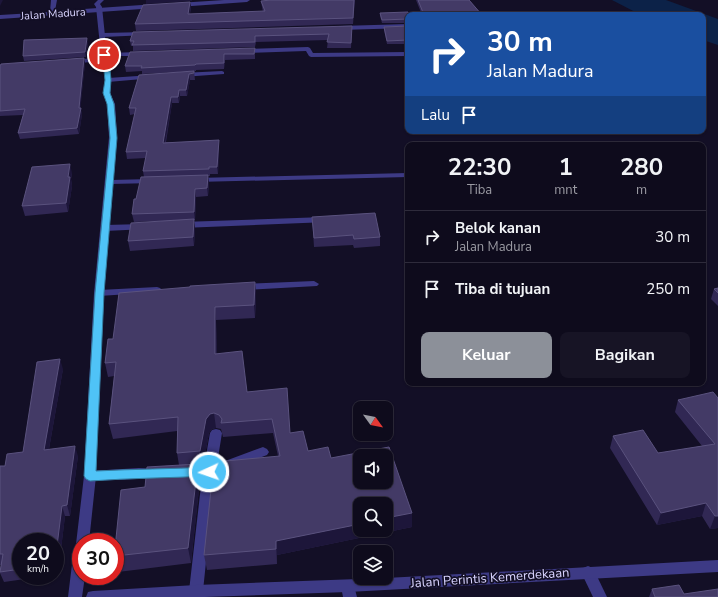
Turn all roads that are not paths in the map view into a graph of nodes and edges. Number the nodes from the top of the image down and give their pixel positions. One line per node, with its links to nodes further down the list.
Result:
1 (54, 0): 7 (street)
2 (101, 0): 6 (street)
3 (247, 0): 4 (street)
4 (170, 5)
5 (162, 6): 6 (street)
6 (99, 11): 7 (street, Jalan Madura); 12 (street, Jalan Madura)
7 (52, 14): 8 (street, Jalan Madura)
8 (0, 17)
9 (405, 26): 10 (street)
10 (330, 28)
11 (150, 34): 12 (street)
12 (103, 35): 16 (street, Jalan Madura)
13 (238, 51): 15 (street)
14 (147, 54): 16 (street)
15 (405, 54)
16 (105, 57): 17 (street); 21 (street, Jalan Madura)
17 (67, 62)
18 (222, 72): 19 (street)
19 (176, 75)
20 (161, 76): 21 (street)
21 (108, 80): 25 (street, Jalan Madura)
22 (405, 175): 23 (street)
23 (189, 180)
24 (157, 181): 25 (street)
25 (110, 182): 29 (street, Jalan Madura)
26 (337, 219): 27 (street)
27 (175, 226)
28 (152, 227): 29 (street)
29 (105, 228): 33 (street, Jalan Madura)
30 (314, 284): 31 (street)
31 (234, 287)
32 (171, 290): 33 (street)
33 (99, 293): 37 (street, Jalan Madura)
34 (216, 433): 36 (street)
35 (263, 452): 36 (street)
36 (209, 472): 37 (street); 42 (street)
37 (90, 476): 38 (street, Jalan Madura)
38 (83, 533)
39 (718, 566): 40 (street, Jalan Perintis Kemerdekaan)
40 (588, 572): 43 (street, Jalan Perintis Kemerdekaan); 46 (street)
41 (76, 585): 44 (street)
42 (196, 591): 43 (street, Jalan Perintis Kemerdekaan); 45 (street, Jalan Perintis Kemerdekaan)
43 (349, 592)
44 (75, 597)
45 (94, 597)
46 (600, 597)

